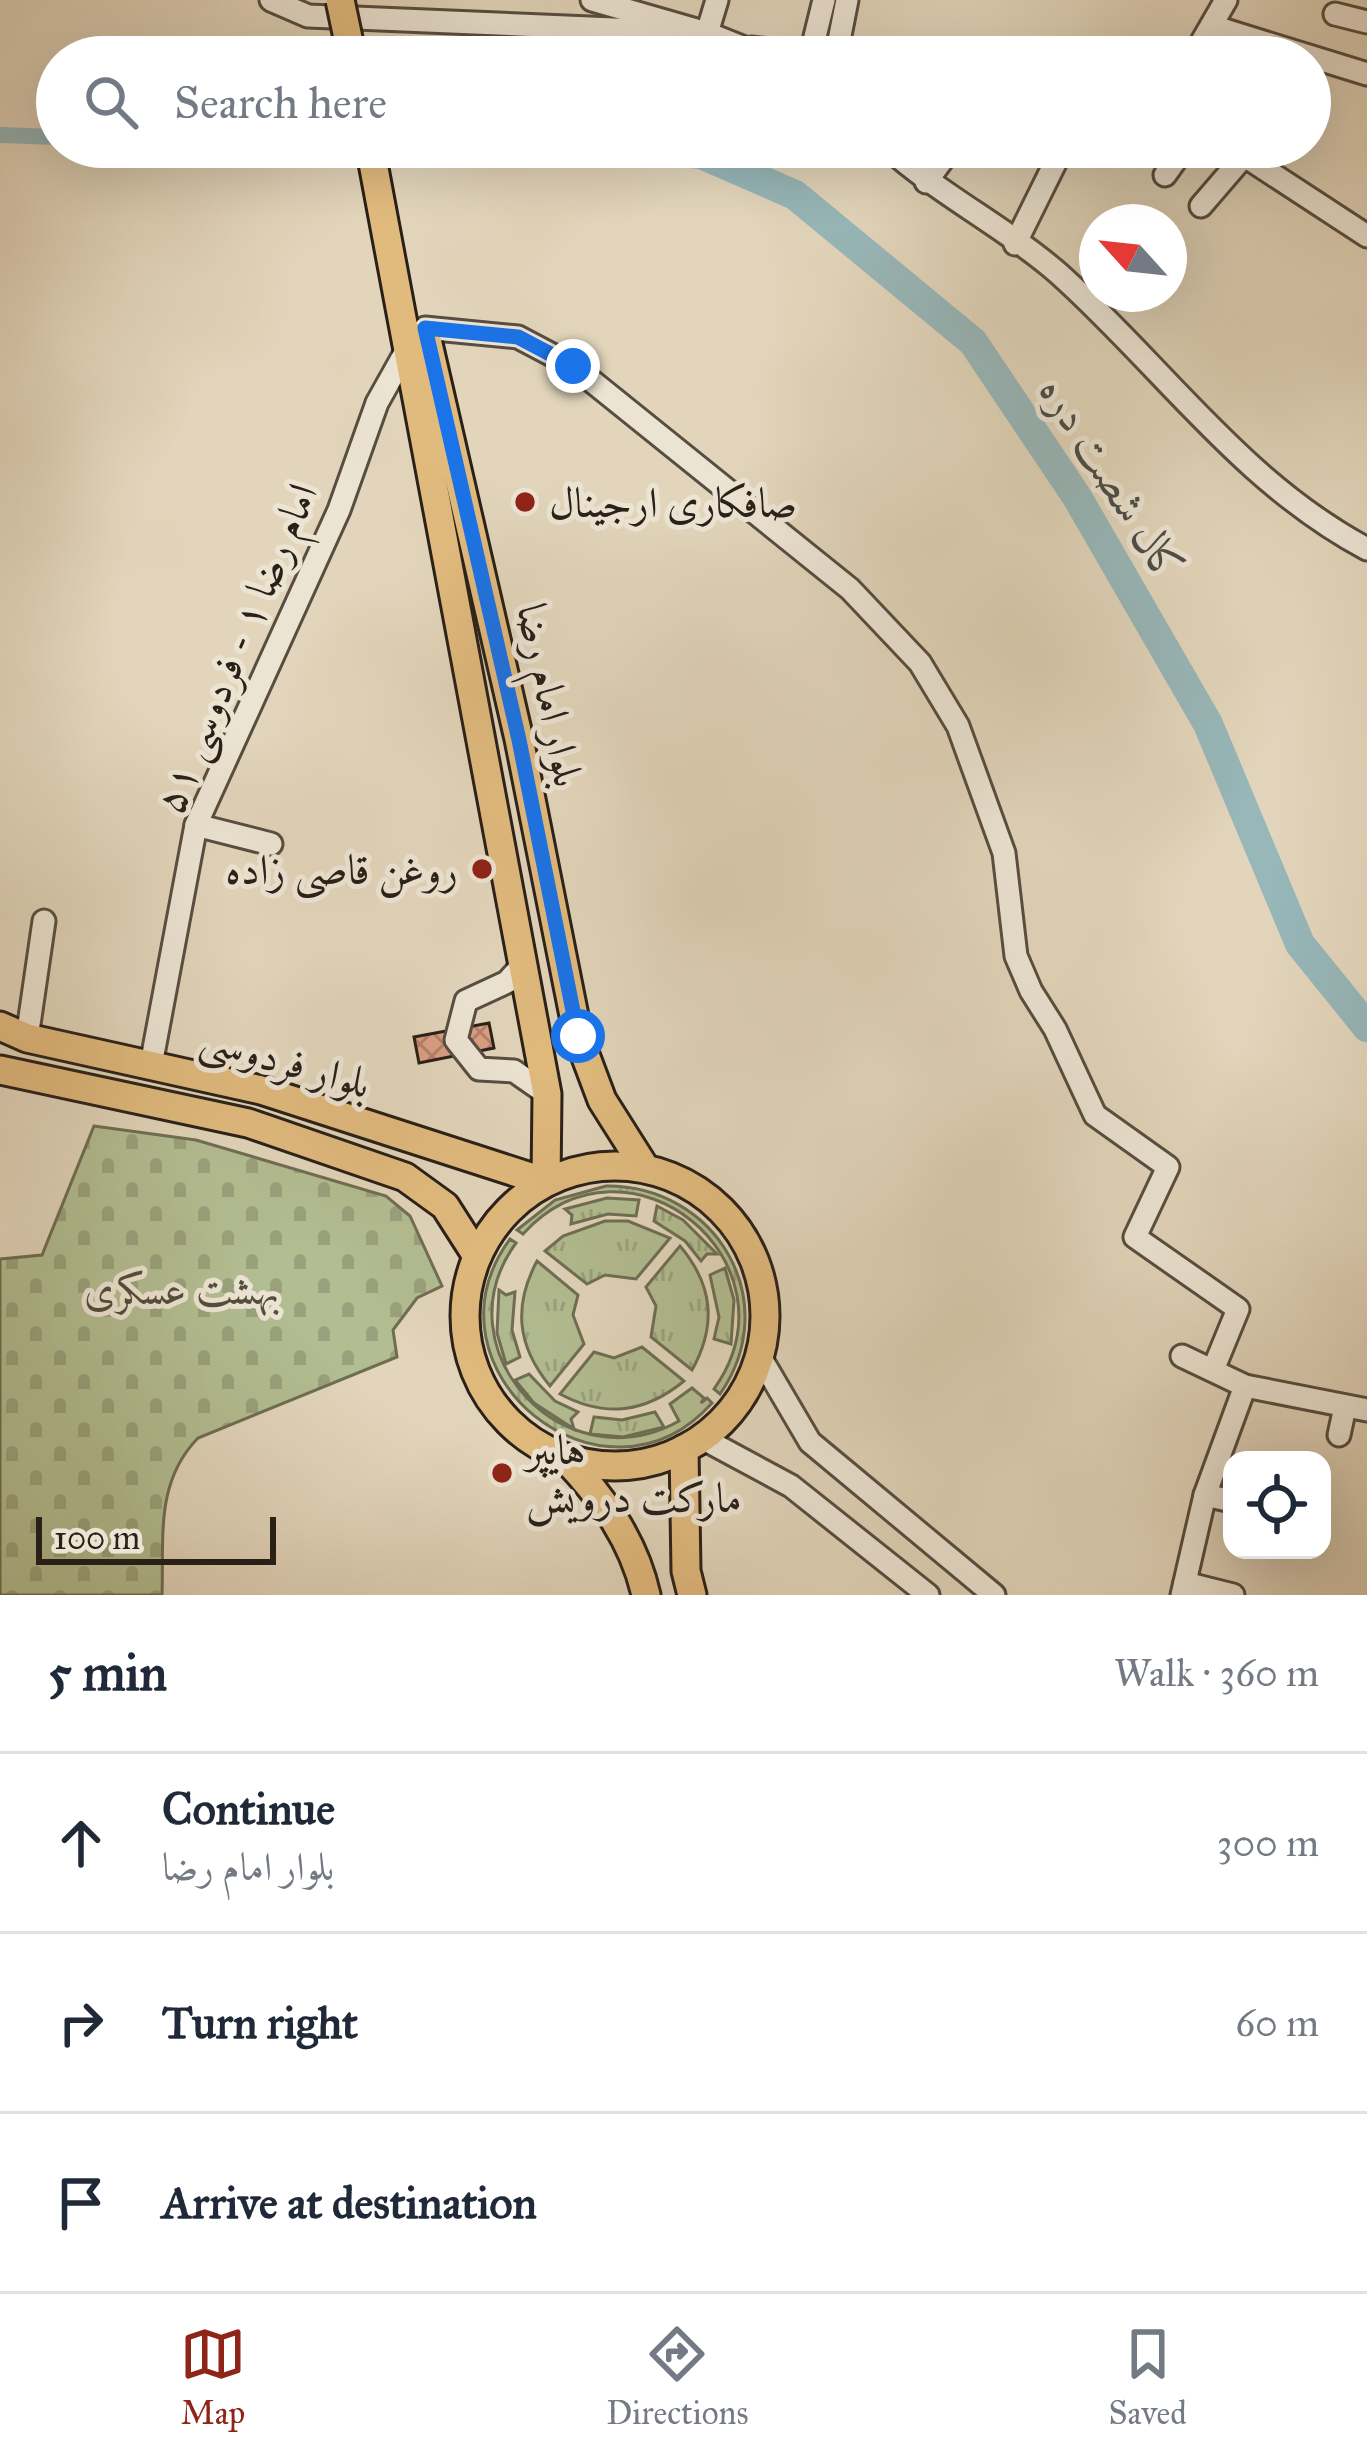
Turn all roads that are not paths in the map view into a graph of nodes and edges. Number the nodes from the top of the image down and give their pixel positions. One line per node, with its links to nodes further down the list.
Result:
1 (272, 0): 12 (street)
2 (340, 0): 13 (main road, bridge)
3 (354, 0): 14 (main road)
4 (592, 0): 12 (street)
5 (717, 0): 12 (street)
6 (824, 0): 16 (street)
7 (847, 0): 17 (street)
8 (1226, 0): 11 (street)
9 (1335, 14): 10 (street)
10 (1367, 22)
11 (1215, 27): 18 (street); 19 (street)
12 (707, 33): 15 (street)
13 (348, 36)
14 (361, 36)
15 (715, 36)
16 (815, 36)
17 (840, 36)
18 (1208, 36)
19 (1244, 36)
20 (1331, 63): 21 (street)
21 (1367, 74)
22 (376, 168): 33 (main road)
23 (386, 168): 33 (main road)
24 (910, 168): 31 (street)
25 (936, 168): 31 (street)
26 (1053, 168): 35 (street)
27 (1171, 168): 30 (street)
28 (1226, 168): 32 (street)
29 (1262, 168): 34 (street)
30 (1166, 175)
31 (926, 182): 35 (street)
32 (1201, 206)
33 (394, 232): 36 (main road, بلوار امام رضا)
34 (1367, 236)
35 (1015, 244): 37 (street)
36 (417, 336): 38 (main road, بلوار امام رضا); 39 (main road, بلوار امام رضا); 40 (street, امام رضا ۱ - فردوسی ۵۱); 54 (street)
37 (1367, 548)
38 (519, 740): 39 (main road); 49 (main road, بلوار امام رضا)
39 (485, 746): 43 (main road, بلوار امام رضا)
40 (196, 825): 41 (street); 46 (street, امام رضا ۱ - فردوسی ۵۱)
41 (271, 844)
42 (44, 921): 45 (street)
43 (524, 964): 48 (main road, بلوار امام رضا); 48 (street)
44 (0, 1026): 45 (main road, بلوار فردوسی)
45 (27, 1038): 46 (main road, بلوار فردوسی)
46 (151, 1065): 50 (main road, بلوار فردوسی)
47 (0, 1070): 51 (main road, بلوار فردوسی)
48 (548, 1094): 50 (main road, بلوار امام رضا)
49 (645, 1168): 50 (main road); 52 (main road)
50 (546, 1182): 51 (main road)
51 (477, 1256): 59 (main road)
52 (760, 1355): 58 (main road); 66 (street)
53 (1182, 1356): 54 (street)
54 (1213, 1370): 55 (street)
55 (1245, 1386): 56 (street); 60 (street)
56 (1356, 1408): 57 (street)
57 (1339, 1435)
58 (693, 1443): 59 (main road); 64 (main road); 65 (street)
59 (565, 1458): 63 (main road)
60 (1205, 1496): 61 (street); 62 (street)
61 (1223, 1499)
62 (1184, 1589): 67 (street)
63 (646, 1595)
64 (692, 1595)
65 (928, 1595)
66 (994, 1595)
67 (1233, 1595)

